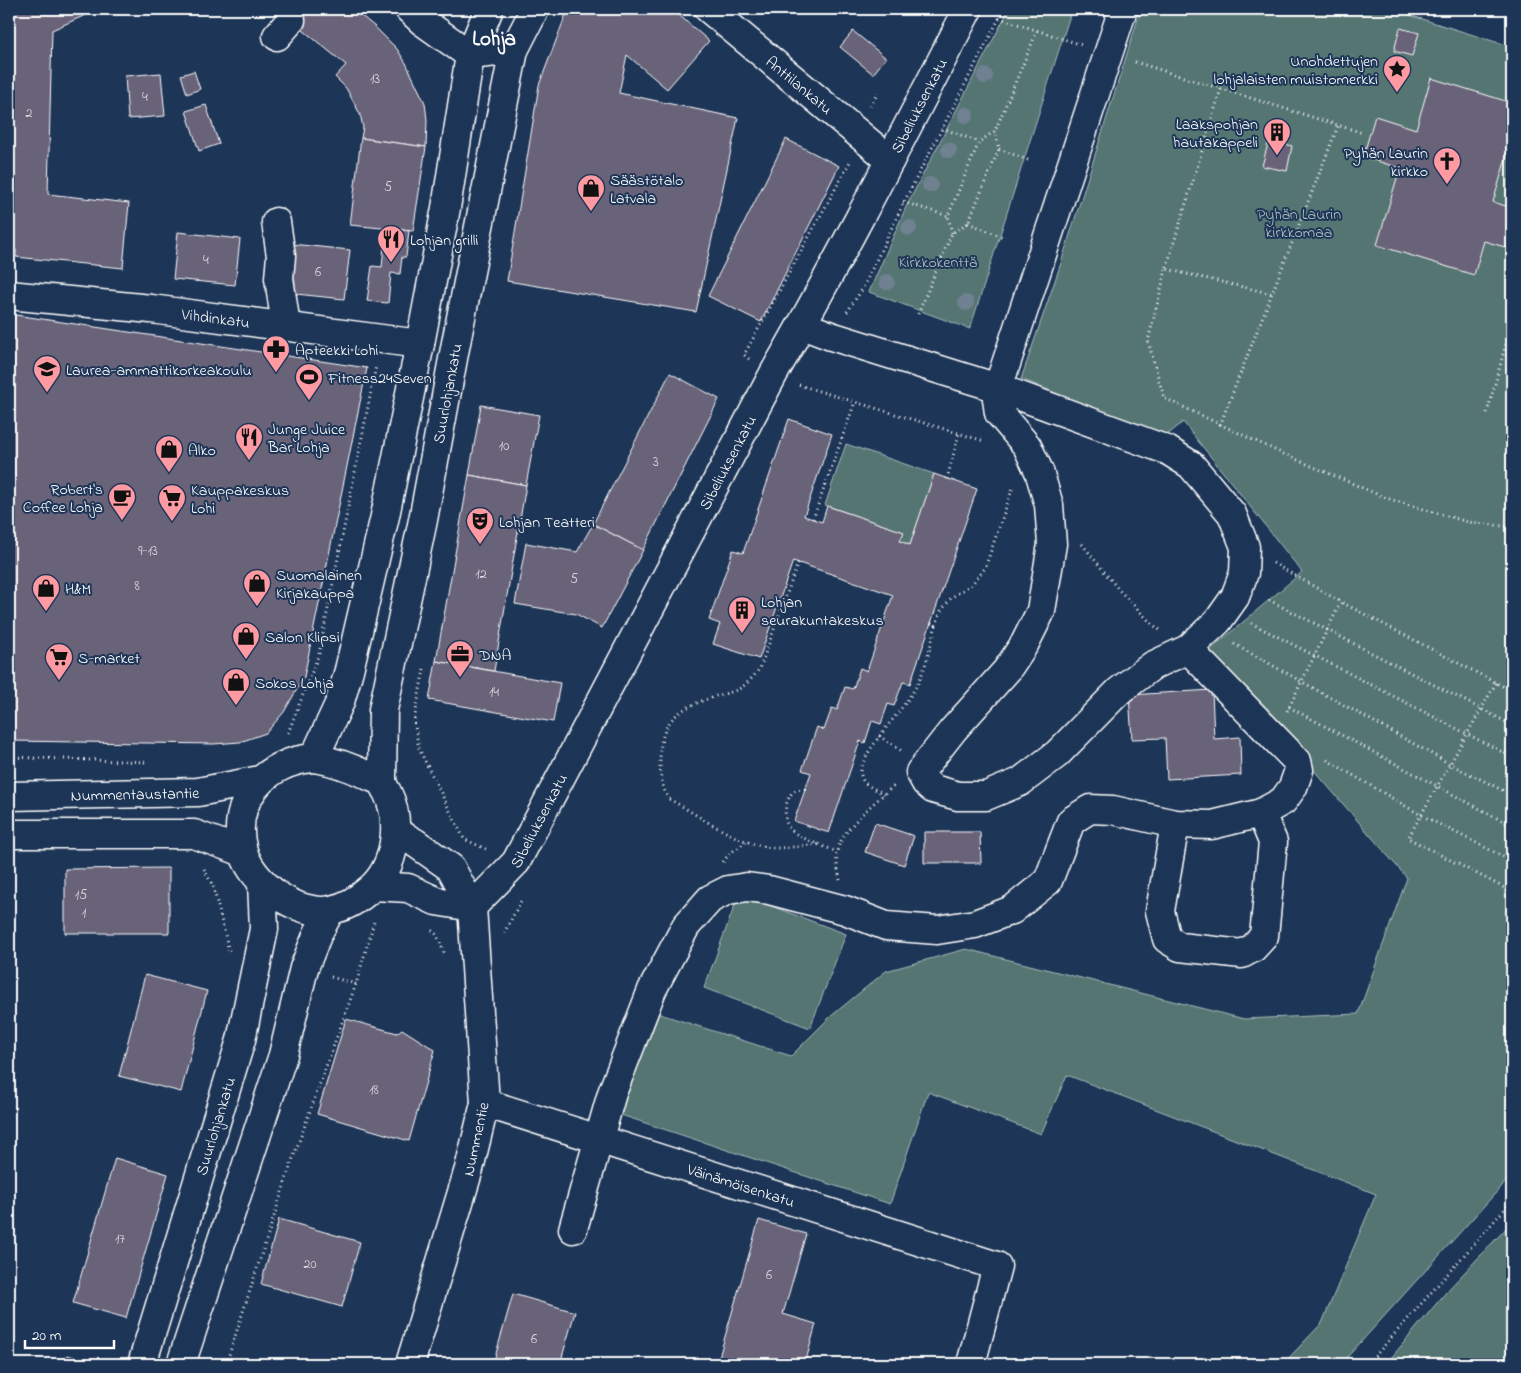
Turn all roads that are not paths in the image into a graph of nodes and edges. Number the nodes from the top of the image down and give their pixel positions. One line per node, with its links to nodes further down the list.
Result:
1 (409, 9): 8 (main road)
2 (490, 9): 7 (main road); 8 (main road)
3 (535, 9): 7 (main road, Suurlohjankatu)
4 (709, 9): 9 (main road, Anttilankatu)
5 (968, 9): 9 (main road, Sibeliuksenkatu)
6 (1123, 9): 15 (main road)
7 (514, 50): 8 (main road); 19 (main road, Suurlohjankatu)
8 (470, 55): 14 (main road)
9 (890, 160): 12 (main road, Sibeliuksenkatu)
10 (276, 222): 13 (main road)
11 (9, 295): 13 (main road, Vihdinkatu)
12 (802, 325): 15 (main road); 28 (main road, Sibeliuksenkatu)
13 (286, 326): 14 (main road, Vihdinkatu)
14 (420, 344): 17 (main road)
15 (998, 388): 16 (main road); 16 (main road)
16 (1188, 649): 21 (main road)
17 (314, 758): 18 (main road); 19 (main road)
18 (260, 780): 20 (main road, Nummentaustantie); 25 (main road)
19 (382, 782): 23 (main road)
20 (9, 796)
21 (1261, 813): 22 (main road); 22 (main road)
22 (1175, 824): 31 (main road)
23 (396, 832): 27 (main road); 28 (main road, Nummentie)
24 (9, 834): 25 (main road)
25 (243, 852): 26 (main road)
26 (262, 882): 29 (main road); 33 (main road, Suurlohjankatu)
27 (374, 886): 28 (main road); 29 (main road)
28 (472, 907): 30 (main road, Nummentie)
29 (330, 911): 34 (main road)
30 (485, 1103): 31 (main road, Väinämöisenkatu); 35 (main road, Nummentie)
31 (598, 1140): 32 (main road); 36 (main road, Väinämöisenkatu)
32 (573, 1229)
33 (142, 1364)
34 (181, 1364)
35 (410, 1364)
36 (970, 1364)

